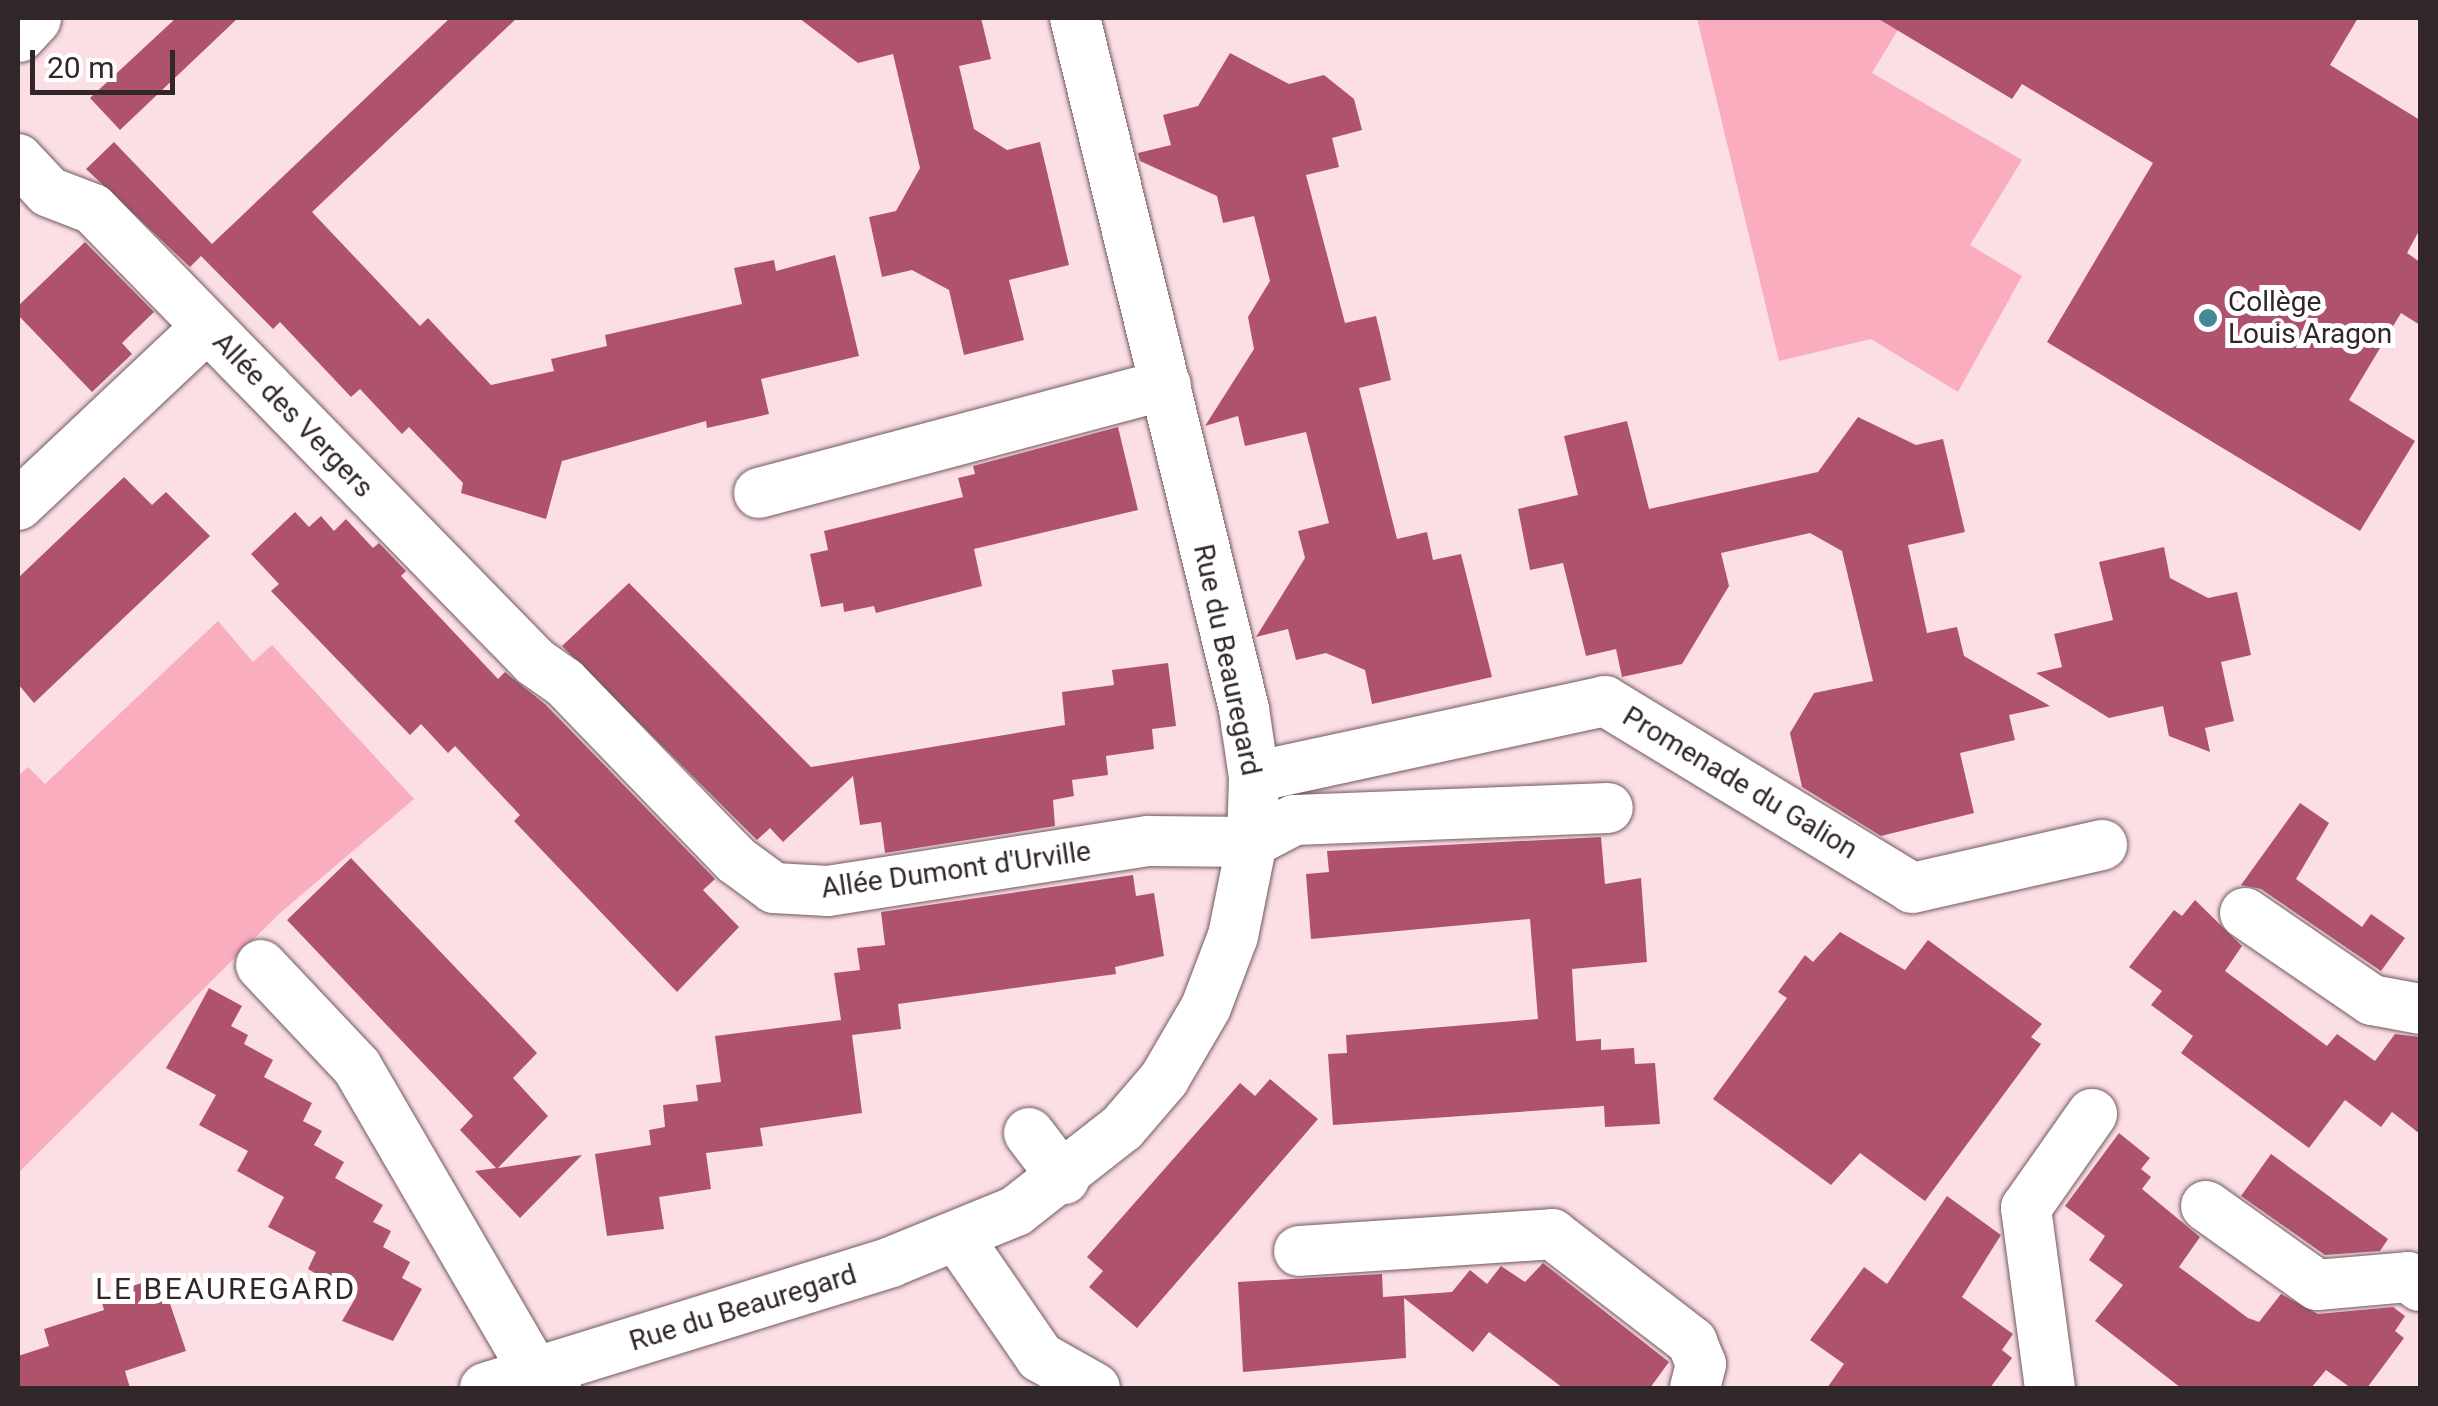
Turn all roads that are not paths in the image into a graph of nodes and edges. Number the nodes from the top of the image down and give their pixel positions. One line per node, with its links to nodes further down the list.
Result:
1 (32, 18): 3 (main road)
2 (1076, 18): 6 (street, Rue du Beauregard)
3 (18, 34)
4 (18, 158): 5 (street, Allée des Vergers)
5 (207, 327): 8 (street); 9 (street, Allée des Vergers)
6 (1166, 384): 7 (street); 10 (street, Rue du Beauregard)
7 (759, 494)
8 (18, 505)
9 (564, 682): 12 (street, Allée Dumont d'Urville)
10 (1254, 777): 12 (street, Rue du Beauregard); 13 (street, Promenade du Galion)
11 (1608, 808): 12 (street)
12 (1252, 842): 19 (street, Rue du Beauregard)
13 (2102, 846)
14 (2245, 913): 16 (street)
15 (261, 965): 24 (street)
16 (2420, 1009)
17 (2092, 1114): 28 (street)
18 (1029, 1133): 19 (street)
19 (1064, 1179): 21 (street, Rue du Beauregard)
20 (2206, 1206): 23 (street)
21 (958, 1238): 24 (street, Rue du Beauregard); 26 (street)
22 (1299, 1250): 27 (street)
23 (2420, 1286)
24 (546, 1381): 25 (street, Rue du Beauregard)
25 (485, 1388)
26 (1094, 1388)
27 (1694, 1388)
28 (2050, 1388)

